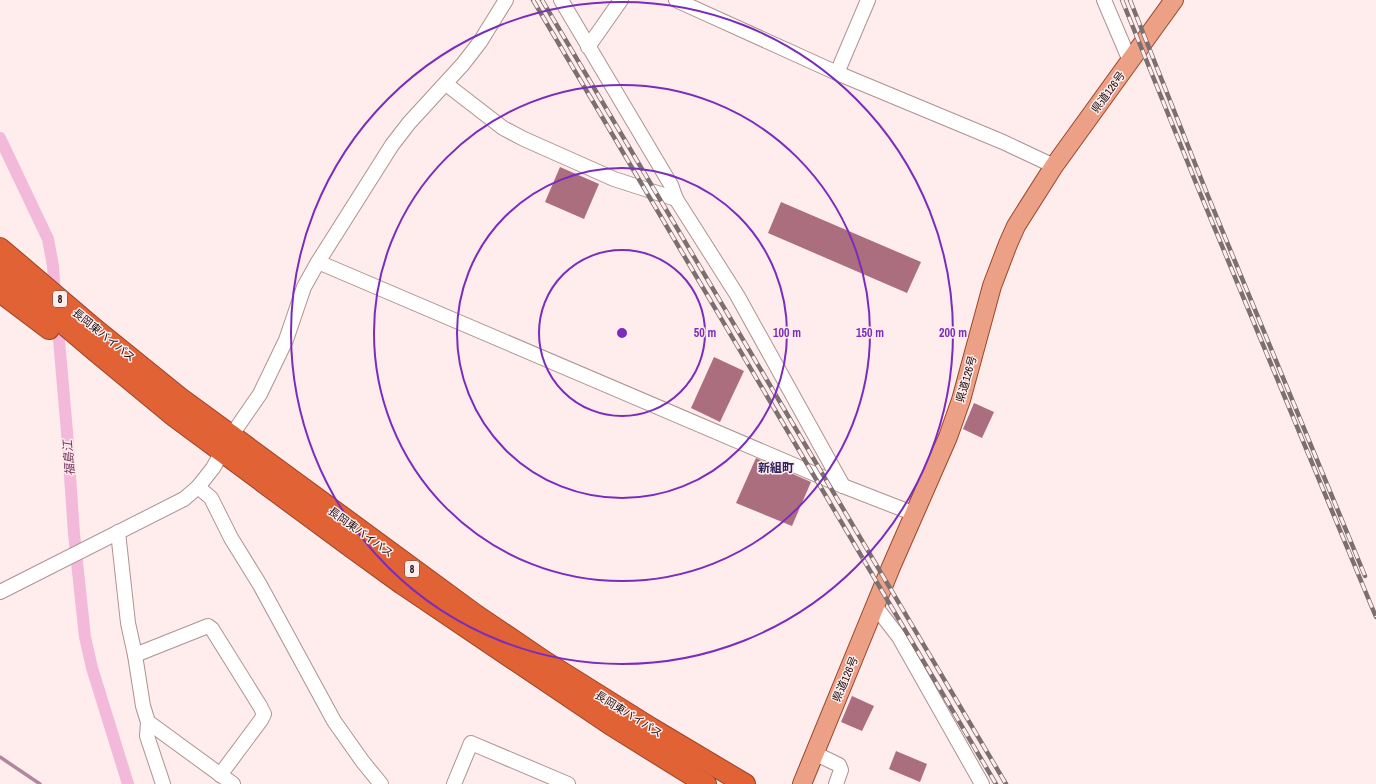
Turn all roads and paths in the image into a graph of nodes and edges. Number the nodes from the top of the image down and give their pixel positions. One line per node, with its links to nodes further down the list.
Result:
1 (506, 0): 11 (street)
2 (561, 0): 8 (street)
3 (621, 0): 8 (street)
4 (676, 0): 10 (street)
5 (868, 0): 10 (street)
6 (1104, 0): 9 (street)
7 (1174, 0): 9 (main road, 県道126号)
8 (588, 47): 13 (street)
9 (1130, 61): 12 (main road, 県道126号)
10 (837, 73): 12 (street)
11 (446, 84): 13 (street); 16 (street)
12 (1054, 166): 24 (main road, 県道126号)
13 (676, 199): 22 (street)
14 (0, 234): 17 (highway)
15 (0, 248): 17 (highway)
16 (318, 262): 21 (street); 22 (street)
17 (25, 263): 21 (highway, 長岡東バイパス / 8)
18 (0, 270): 20 (highway, 長岡東バイパス / 8)
19 (0, 292): 20 (highway)
20 (97, 359): 21 (highway, 長岡東バイパス / 8)
21 (227, 444): 23 (street); 37 (highway, 長岡東バイパス / 8); 38 (highway, 長岡東バイパス / 8)
22 (843, 486): 24 (street)
23 (198, 487): 25 (street); 34 (street)
24 (915, 514): 27 (main road, 県道126号)
25 (113, 535): 26 (street); 28 (street)
26 (0, 592)
27 (876, 606): 30 (main road, 県道126号); 41 (street)
28 (135, 655): 29 (street); 31 (street)
29 (148, 722): 31 (street); 32 (street)
30 (814, 753): 39 (main road, 県道126号); 40 (street)
31 (220, 775): 33 (street)
32 (163, 784)
33 (233, 784)
34 (381, 784)
35 (454, 784): 36 (street)
36 (568, 784)
37 (706, 784)
38 (745, 784)
39 (802, 784)
40 (836, 784)
41 (982, 784)

